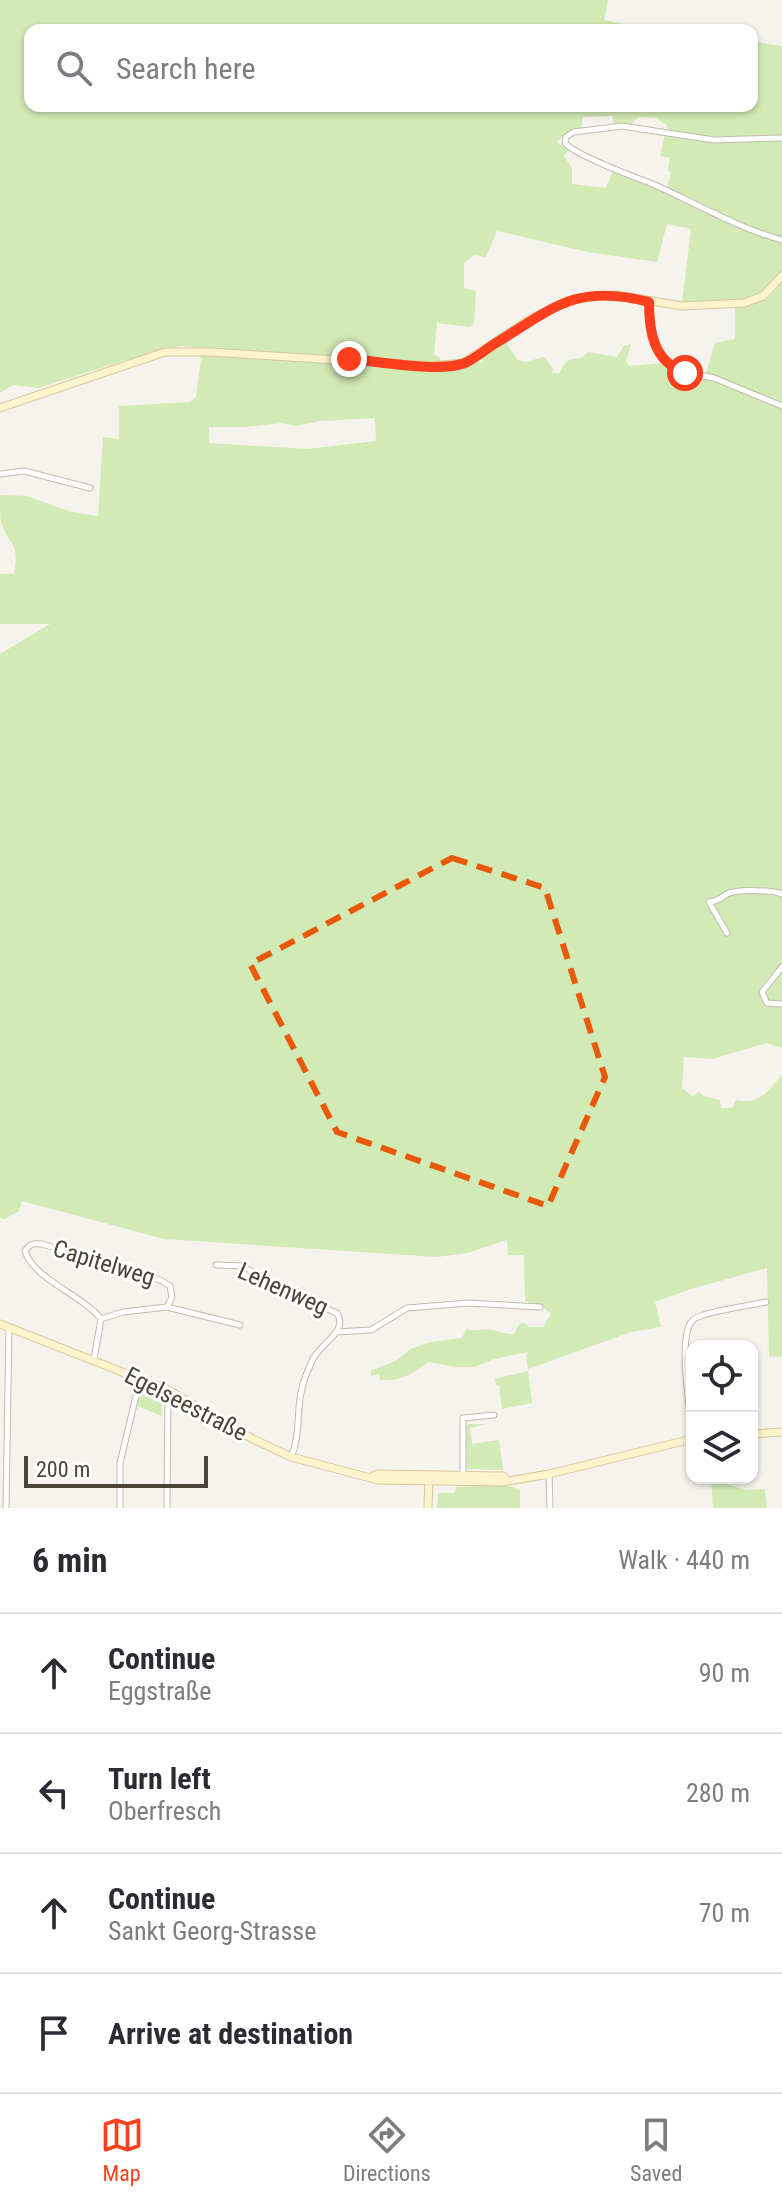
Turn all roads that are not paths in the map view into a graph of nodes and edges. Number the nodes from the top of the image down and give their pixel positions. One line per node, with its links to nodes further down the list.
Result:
1 (782, 138): 2 (street)
2 (782, 240)
3 (782, 276): 4 (street)
4 (649, 302): 5 (street); 6 (street)
5 (782, 406)
6 (0, 408)
7 (0, 474): 8 (street)
8 (90, 488)
9 (782, 894): 10 (street)
10 (727, 933)
11 (782, 967): 12 (street)
12 (782, 1004)
13 (216, 1265): 20 (street, Lehenweg)
14 (766, 1302): 25 (street)
15 (167, 1307): 17 (street, Capitelweg); 17 (street, Capitelweg); 18 (street, Capitelweg)
16 (540, 1307): 20 (street)
17 (101, 1319): 21 (street)
18 (240, 1325)
19 (4, 1326): 21 (street, Egelseestraße); 24 (street)
20 (336, 1332): 30 (street, Lehenweg)
21 (94, 1359): 22 (street, Egelseestraße)
22 (140, 1378): 23 (street, Egelseestraße); 36 (street)
23 (168, 1390): 30 (street, Egelseestraße); 37 (street)
24 (3, 1396): 34 (street)
25 (690, 1412)
26 (494, 1415): 33 (street)
27 (782, 1432): 28 (street)
28 (758, 1434)
29 (686, 1440): 31 (street, Egelseestraße)
30 (291, 1457): 32 (street, Egelseestraße)
31 (549, 1474): 33 (street, Egelseestraße); 39 (street)
32 (429, 1478): 33 (street, Egelseestraße); 38 (street)
33 (463, 1478)
34 (3, 1492): 35 (street)
35 (6, 1508)
36 (120, 1508)
37 (167, 1508)
38 (428, 1508)
39 (550, 1508)

